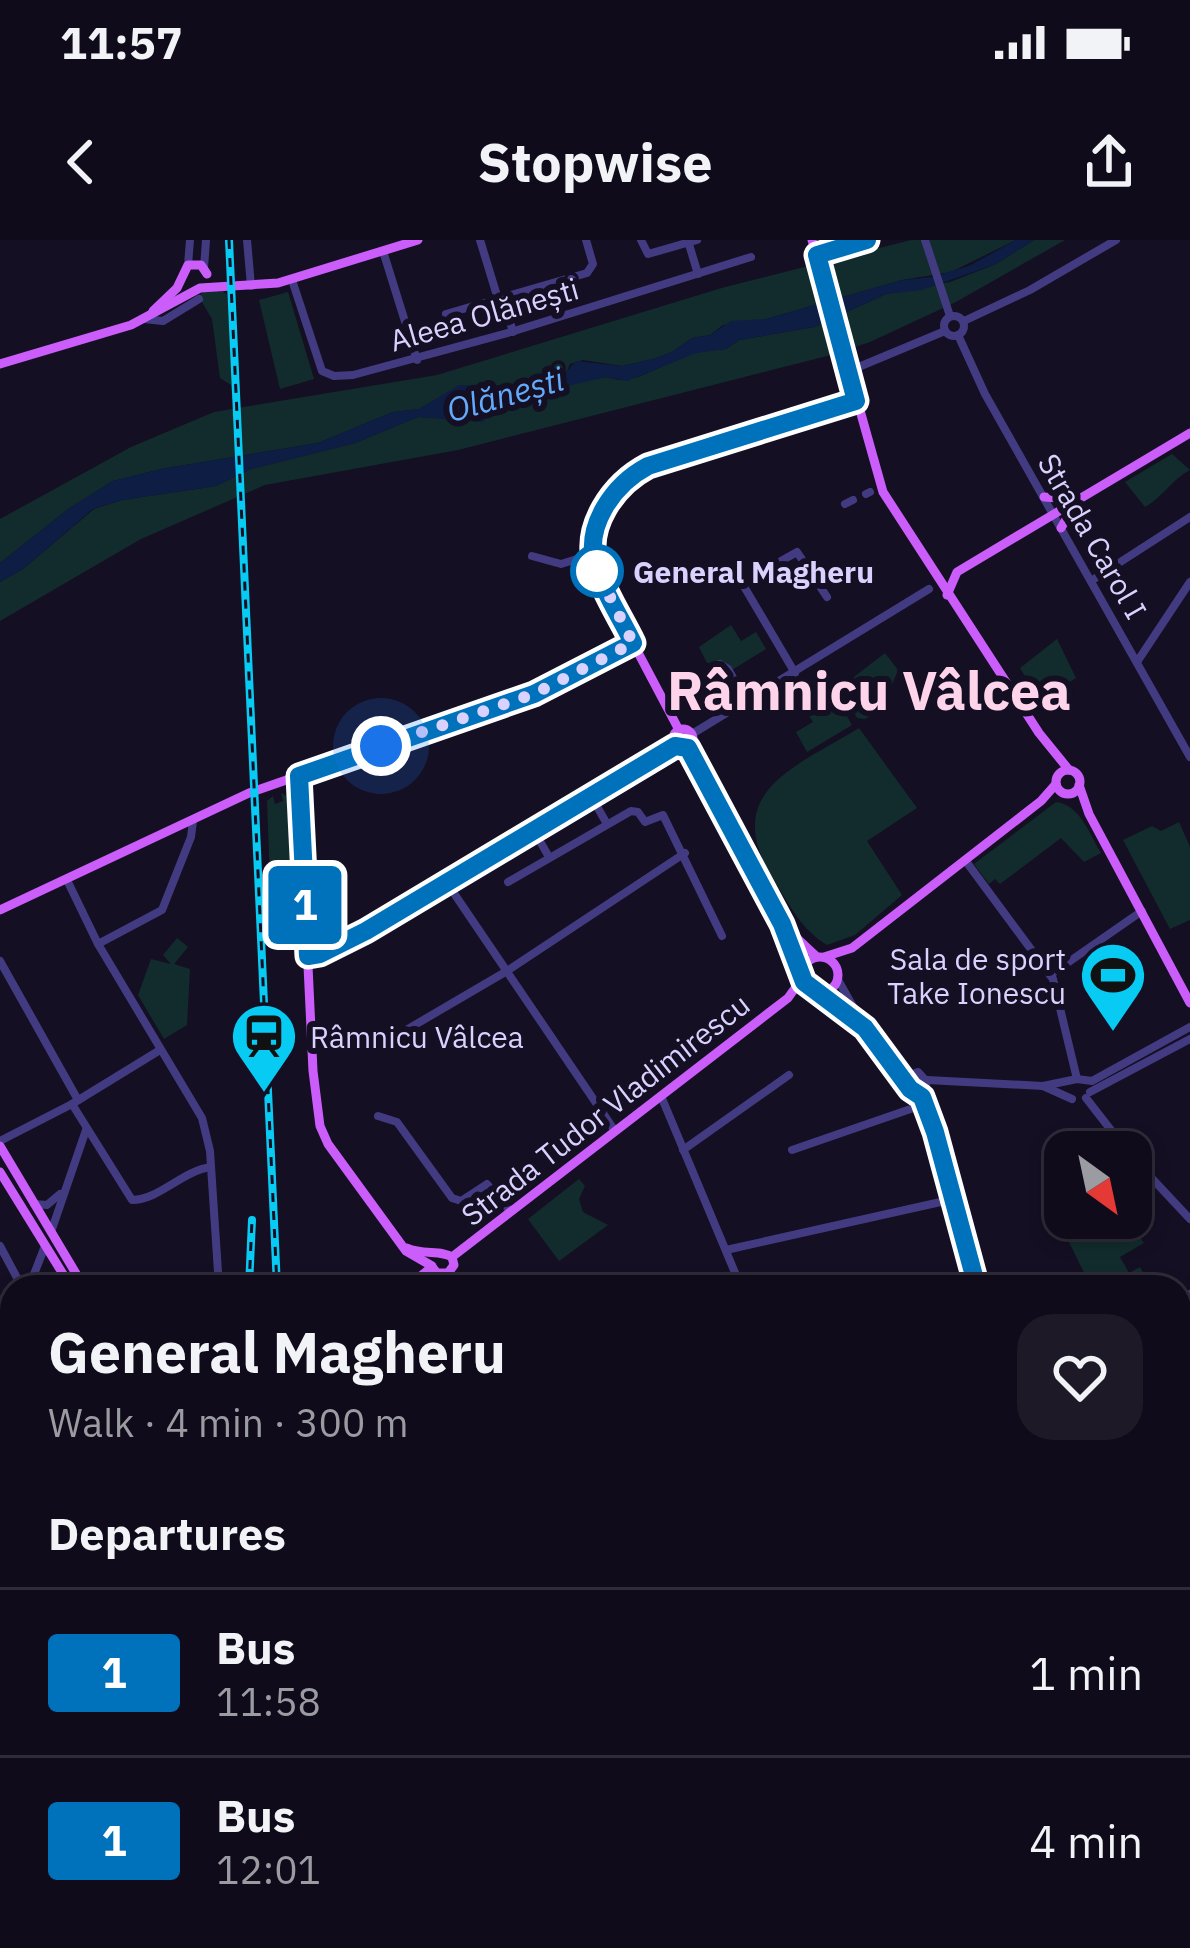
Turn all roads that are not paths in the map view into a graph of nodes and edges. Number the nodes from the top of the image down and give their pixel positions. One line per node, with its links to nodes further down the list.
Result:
1 (190, 240): 16 (street)
2 (206, 240): 17 (street)
3 (247, 240): 22 (street)
4 (418, 240): 13 (main road)
5 (480, 240): 24 (street)
6 (586, 240): 24 (street)
7 (641, 240): 12 (street)
8 (812, 240): 14 (main road)
9 (867, 240): 14 (street)
10 (925, 240): 26 (street)
11 (1116, 240): 28 (street)
12 (691, 241): 18 (street)
13 (383, 251): 20 (main road); 32 (street)
14 (817, 255): 34 (main road)
15 (751, 257): 18 (street, Aleea Olănești)
16 (188, 265): 17 (main road); 19 (main road)
17 (206, 271): 21 (main road); 23 (main road)
18 (698, 274): 30 (street, Aleea Olănești)
19 (182, 279): 23 (main road); 27 (main road)
20 (292, 280): 22 (main road); 32 (street, Aleea Olănești)
21 (228, 286): 22 (main road); 23 (main road)
22 (251, 287)
23 (198, 292): 27 (main road)
24 (500, 298): 25 (street); 30 (street)
25 (446, 314)
26 (950, 316): 28 (street); 29 (street)
27 (144, 319): 33 (main road)
28 (964, 322): 31 (street)
29 (945, 331): 31 (street); 34 (street)
30 (513, 332): 32 (street, Aleea Olănești)
31 (958, 335): 38 (street, Strada Carol I)
32 (417, 360)
33 (0, 364)
34 (849, 371): 35 (main road)
35 (856, 401): 42 (street); 44 (main road)
36 (1190, 433): 37 (main road)
37 (1083, 496): 38 (main road); 39 (main road); 41 (main road)
38 (1044, 497): 39 (street, Strada Carol I)
39 (1053, 514): 41 (street, Strada Carol I); 45 (main road)
40 (1190, 517): 46 (street)
41 (1061, 528): 46 (street, Strada Carol I)
42 (593, 554): 43 (street); 51 (street)
43 (532, 556)
44 (931, 570): 45 (main road); 49 (main road)
45 (956, 572): 49 (main road)
46 (1091, 580): 52 (street, Strada Carol I)
47 (1190, 582): 52 (street)
48 (928, 589): 54 (street)
49 (947, 595): 60 (main road)
50 (827, 598): 54 (street)
51 (633, 643): 56 (main road); 62 (main road)
52 (1137, 662): 61 (street, Strada Carol I)
53 (715, 666): 55 (street)
54 (795, 674): 55 (street)
55 (747, 702): 57 (street)
56 (679, 730): 57 (main road); 58 (main road)
57 (692, 734): 59 (main road)
58 (675, 746): 59 (main road); 68 (main road)
59 (688, 748): 82 (main road)
60 (1048, 748): 63 (main road); 67 (main road)
61 (1190, 757)
62 (328, 766): 64 (main road); 69 (main road)
63 (1069, 770): 66 (main road); 67 (main road)
64 (299, 776): 65 (main road); 69 (main road)
65 (279, 783): 69 (main road); 71 (main road)
66 (1079, 785): 67 (main road); 70 (main road)
67 (1061, 787): 70 (main road); 76 (main road)
68 (591, 796): 72 (street); 73 (main road)
69 (301, 798): 86 (main road)
70 (1089, 814): 81 (main road)
71 (193, 821): 77 (main road); 84 (street)
72 (607, 824): 74 (street); 75 (street)
73 (534, 831): 75 (street); 79 (main road)
74 (685, 854): 83 (street); 89 (street)
75 (549, 857): 78 (street)
76 (965, 860): 85 (main road); 92 (street)
77 (67, 880): 80 (main road); 84 (street)
78 (508, 882)
79 (447, 883): 86 (main road); 89 (street)
80 (0, 910)
81 (1142, 911): 92 (street); 95 (main road)
82 (782, 924): 87 (main road); 91 (main road)
83 (722, 936)
84 (98, 944): 100 (street)
85 (851, 948): 87 (main road); 90 (main road)
86 (308, 956): 129 (main road)
87 (820, 957): 90 (main road); 91 (main road)
88 (0, 961): 109 (street)
89 (507, 971): 99 (street); 113 (street)
90 (837, 974): 93 (main road); 96 (street)
91 (802, 975): 93 (main road); 94 (main road, Strada Tudor Vladimirescu)
92 (1050, 975): 105 (street)
93 (815, 991): 94 (main road, Strada Tudor Vladimirescu); 96 (street)
94 (788, 998): 107 (main road, Strada Tudor Vladimirescu)
95 (1190, 1003)
96 (865, 1028): 102 (street)
97 (1190, 1028): 105 (street)
98 (1190, 1039): 105 (street)
99 (384, 1043)
100 (160, 1050): 109 (street); 118 (street)
101 (789, 1075): 116 (street)
102 (909, 1078): 103 (street); 106 (street)
103 (927, 1080): 104 (street); 106 (street)
104 (1042, 1086): 105 (street); 108 (street)
105 (1082, 1087): 108 (street); 108 (street); 114 (street)
106 (919, 1092): 110 (street)
107 (661, 1096): 113 (main road, Strada Tudor Vladimirescu); 116 (street)
108 (1072, 1100)
109 (75, 1102): 112 (street); 115 (street)
110 (925, 1104): 117 (street); 122 (street)
111 (378, 1116): 124 (street)
112 (86, 1128): 118 (street); 121 (street)
113 (614, 1131): 124 (main road, Strada Tudor Vladimirescu)
114 (1113, 1131)
115 (0, 1144): 123 (main road)
116 (683, 1150): 130 (street)
117 (792, 1150)
118 (211, 1167): 139 (street)
119 (0, 1172): 128 (main road)
120 (1152, 1179): 125 (street)
121 (64, 1188): 123 (street); 126 (street)
122 (954, 1198): 130 (street); 143 (street)
123 (34, 1204): 126 (main road)
124 (510, 1211): 131 (main road, Strada Tudor Vladimirescu)
125 (1190, 1219)
126 (51, 1232): 134 (main road)
127 (0, 1246): 135 (street)
128 (45, 1246): 132 (street); 134 (main road)
129 (405, 1248): 133 (main road); 140 (main road)
130 (725, 1250): 142 (street)
131 (452, 1257): 133 (main road, Strada Tudor Vladimirescu); 133 (main road, Strada Tudor Vladimirescu)
132 (39, 1260): 134 (main road); 136 (street)
133 (435, 1266): 141 (main road, Strada Tudor Vladimirescu)
134 (64, 1268): 137 (main road); 138 (main road)
135 (18, 1275)
136 (32, 1275)
137 (66, 1275)
138 (72, 1275)
139 (218, 1275)
140 (415, 1275)
141 (425, 1275)
142 (736, 1275)
143 (974, 1275)

